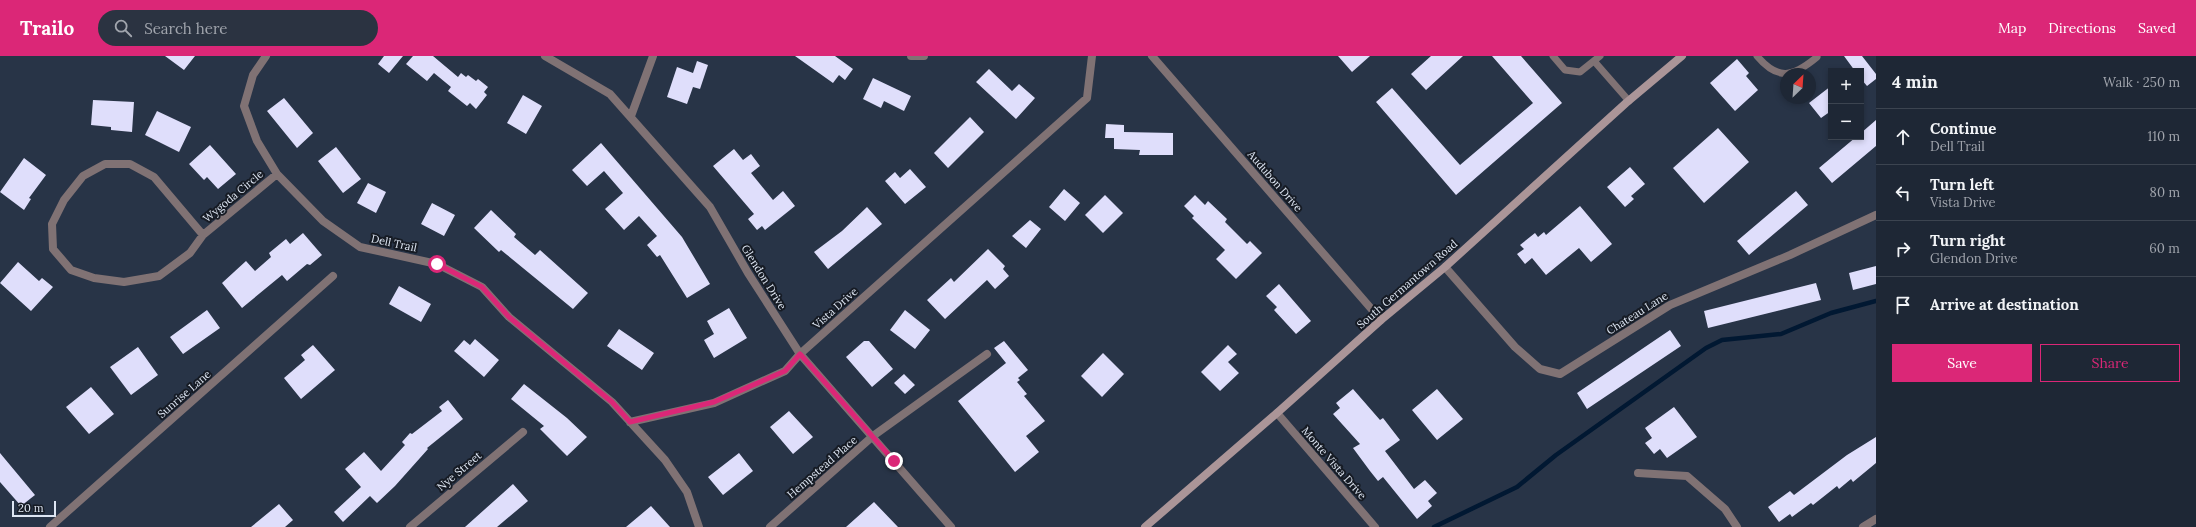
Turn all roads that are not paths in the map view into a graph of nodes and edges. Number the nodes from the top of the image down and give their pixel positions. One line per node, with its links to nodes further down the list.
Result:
1 (266, 56): 16 (street, Dell Trail)
2 (545, 56): 15 (street, Glendon Drive)
3 (652, 56): 15 (street)
4 (910, 56): 5 (street)
5 (924, 56)
6 (1092, 56): 22 (street, Vista Drive)
7 (1152, 56): 21 (street, Audubon Drive)
8 (1553, 56): 13 (lane)
9 (1600, 56): 13 (lane)
10 (1682, 56): 14 (main road, South Germantown Road)
11 (1756, 56): 12 (lane)
12 (1816, 56)
13 (1594, 61): 14 (lane)
14 (1629, 101): 19 (main road, South Germantown Road)
15 (631, 116): 22 (street, Glendon Drive)
16 (277, 174): 18 (street, Wygoda Circle); 25 (street, Dell Trail)
17 (1876, 215): 19 (street, Chateau Lane)
18 (203, 234): 18 (street, Wygoda Circle)
19 (1445, 267): 21 (main road, South Germantown Road)
20 (333, 276): 30 (street, Sunrise Lane)
21 (1381, 320): 24 (main road, South Germantown Road)
22 (800, 354): 25 (street, Vista Drive); 27 (street, Glendon Drive)
23 (987, 354): 27 (street, Hempstead Place)
24 (1277, 413): 35 (main road, South Germantown Road); 36 (street, Monte Vista Drive)
25 (630, 422): 32 (street)
26 (523, 432): 31 (street, Nye Street)
27 (874, 436): 33 (street, Hempstead Place); 34 (street, Glendon Drive)
28 (1638, 473): 37 (street)
29 (1876, 520): 38 (street)
30 (50, 527)
31 (410, 527)
32 (699, 527)
33 (770, 527)
34 (951, 527)
35 (1145, 527)
36 (1375, 527)
37 (1737, 527)
38 (1862, 527)

